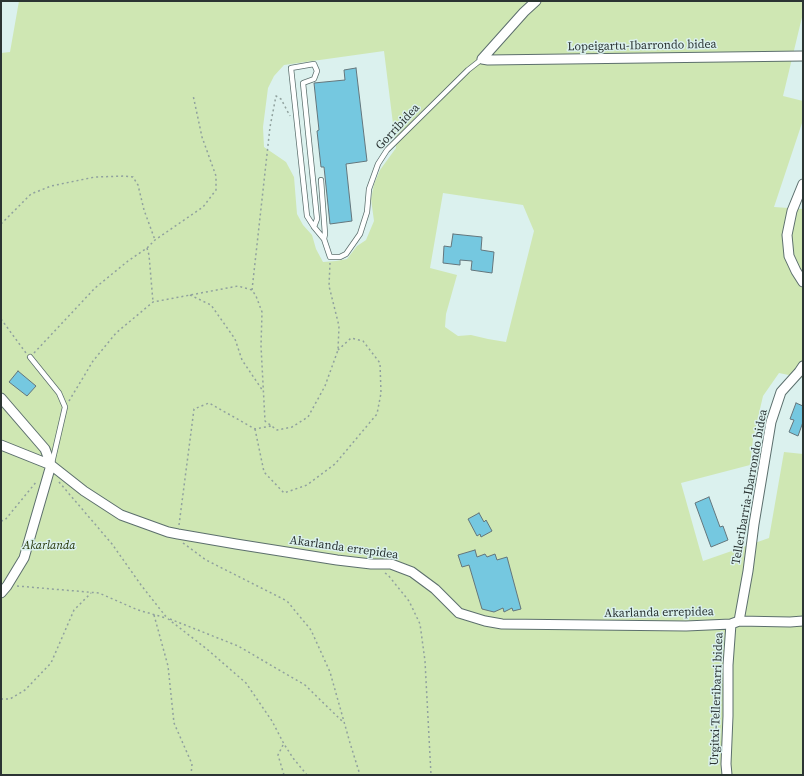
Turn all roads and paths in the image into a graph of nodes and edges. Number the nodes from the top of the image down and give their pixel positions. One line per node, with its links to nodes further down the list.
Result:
1 (536, 1): 3 (street)
2 (803, 56): 3 (street, Lopeigartu-Ibarrondo bidea)
3 (482, 59): 13 (lane, Gorribidea)
4 (193, 95): 11 (path)
5 (291, 117): 15 (path)
6 (321, 180): 10 (lane)
7 (803, 184): 14 (street)
8 (1, 224): 11 (path)
9 (314, 228): 9 (lane); 10 (lane)
10 (324, 239): 13 (lane)
11 (155, 240): 12 (path)
12 (147, 248): 17 (path); 20 (path)
13 (330, 257): 19 (path)
14 (803, 282)
15 (252, 290): 16 (path); 22 (path)
16 (190, 295): 17 (path); 22 (path)
17 (153, 302): 24 (path)
18 (1, 319): 20 (path)
19 (338, 350): 25 (path); 26 (path)
20 (30, 357): 24 (lane)
21 (803, 366): 39 (street, Telleribarria-Ibarrondo bidea)
22 (263, 391): 25 (path)
23 (1, 398): 28 (street)
24 (65, 407): 28 (lane)
25 (271, 426): 26 (path)
26 (255, 429): 32 (path)
27 (1, 445): 28 (street, Akarlanda errepidea)
28 (51, 465): 32 (street, Akarlanda errepidea); 34 (street)
29 (38, 480): 31 (path)
30 (58, 482): 37 (path)
31 (1, 521)
32 (178, 534): 39 (street, Akarlanda errepidea); 41 (path)
33 (382, 571): 47 (path)
34 (4, 589): 35 (path)
35 (90, 593): 36 (path); 40 (path)
36 (154, 615): 37 (path); 43 (path)
37 (167, 618): 41 (path); 42 (path)
38 (803, 621): 39 (street, Akarlanda errepidea)
39 (735, 622): 48 (street, Urgitxi-Telleribarri bidea)
40 (1, 699)
41 (344, 724): 46 (path)
42 (284, 744): 44 (path); 45 (path)
43 (191, 775)
44 (284, 775)
45 (307, 775)
46 (360, 775)
47 (431, 775)
48 (727, 775)

